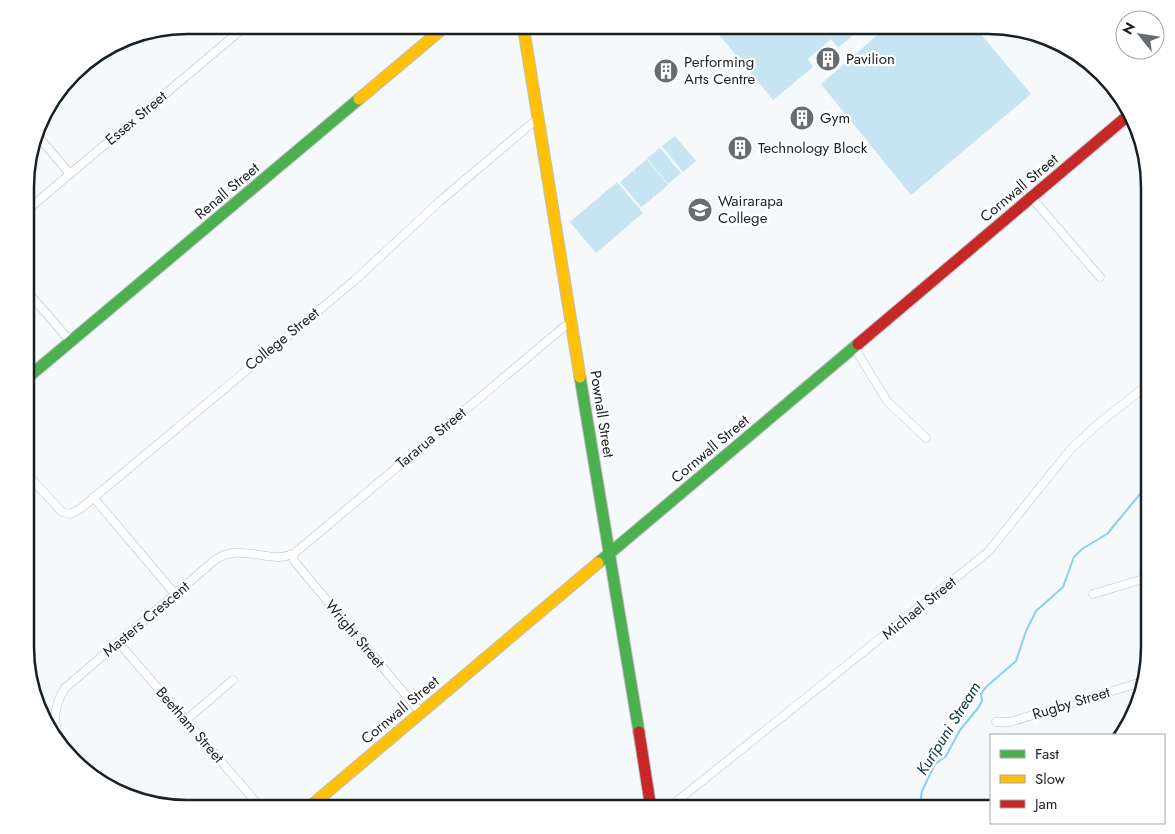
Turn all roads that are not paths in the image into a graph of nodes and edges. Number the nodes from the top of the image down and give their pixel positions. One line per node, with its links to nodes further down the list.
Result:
1 (236, 34): 7 (street, Essex Street)
2 (436, 34): 13 (street, Renall Street)
3 (524, 34): 5 (street, Pownall Street)
4 (1125, 118): 8 (street, Cornwall Street)
5 (538, 121): 12 (street, Pownall Street); 19 (street, College Street)
6 (41, 140): 7 (street)
7 (70, 174): 9 (street, Essex Street)
8 (1032, 197): 10 (street); 14 (street, Cornwall Street)
9 (34, 204)
10 (1100, 277)
11 (34, 299): 13 (street)
12 (572, 324): 20 (street, Pownall Street); 21 (street, Tararua Street)
13 (71, 342): 15 (street, Renall Street)
14 (854, 348): 17 (street); 20 (street, Cornwall Street)
15 (34, 372)
16 (1141, 390): 35 (street, Michael Street)
17 (926, 438)
18 (34, 481): 19 (street, College Street)
19 (93, 498): 23 (street)
20 (610, 553): 28 (street, Cornwall Street); 34 (street, Pownall Street)
21 (292, 555): 23 (street, Masters Crescent); 28 (street, Wright Street)
22 (1141, 580): 24 (street)
23 (175, 594): 25 (street, Masters Crescent)
24 (1094, 594)
25 (118, 642): 29 (street, Beetham Street); 31 (street, Masters Crescent)
26 (233, 680): 29 (street)
27 (1136, 684): 30 (street, Rugby Street)
28 (420, 712): 33 (street, Cornwall Street)
29 (186, 720): 32 (street, Beetham Street)
30 (996, 722)
31 (55, 725)
32 (254, 800)
33 (327, 800)
34 (650, 800)
35 (677, 800)

